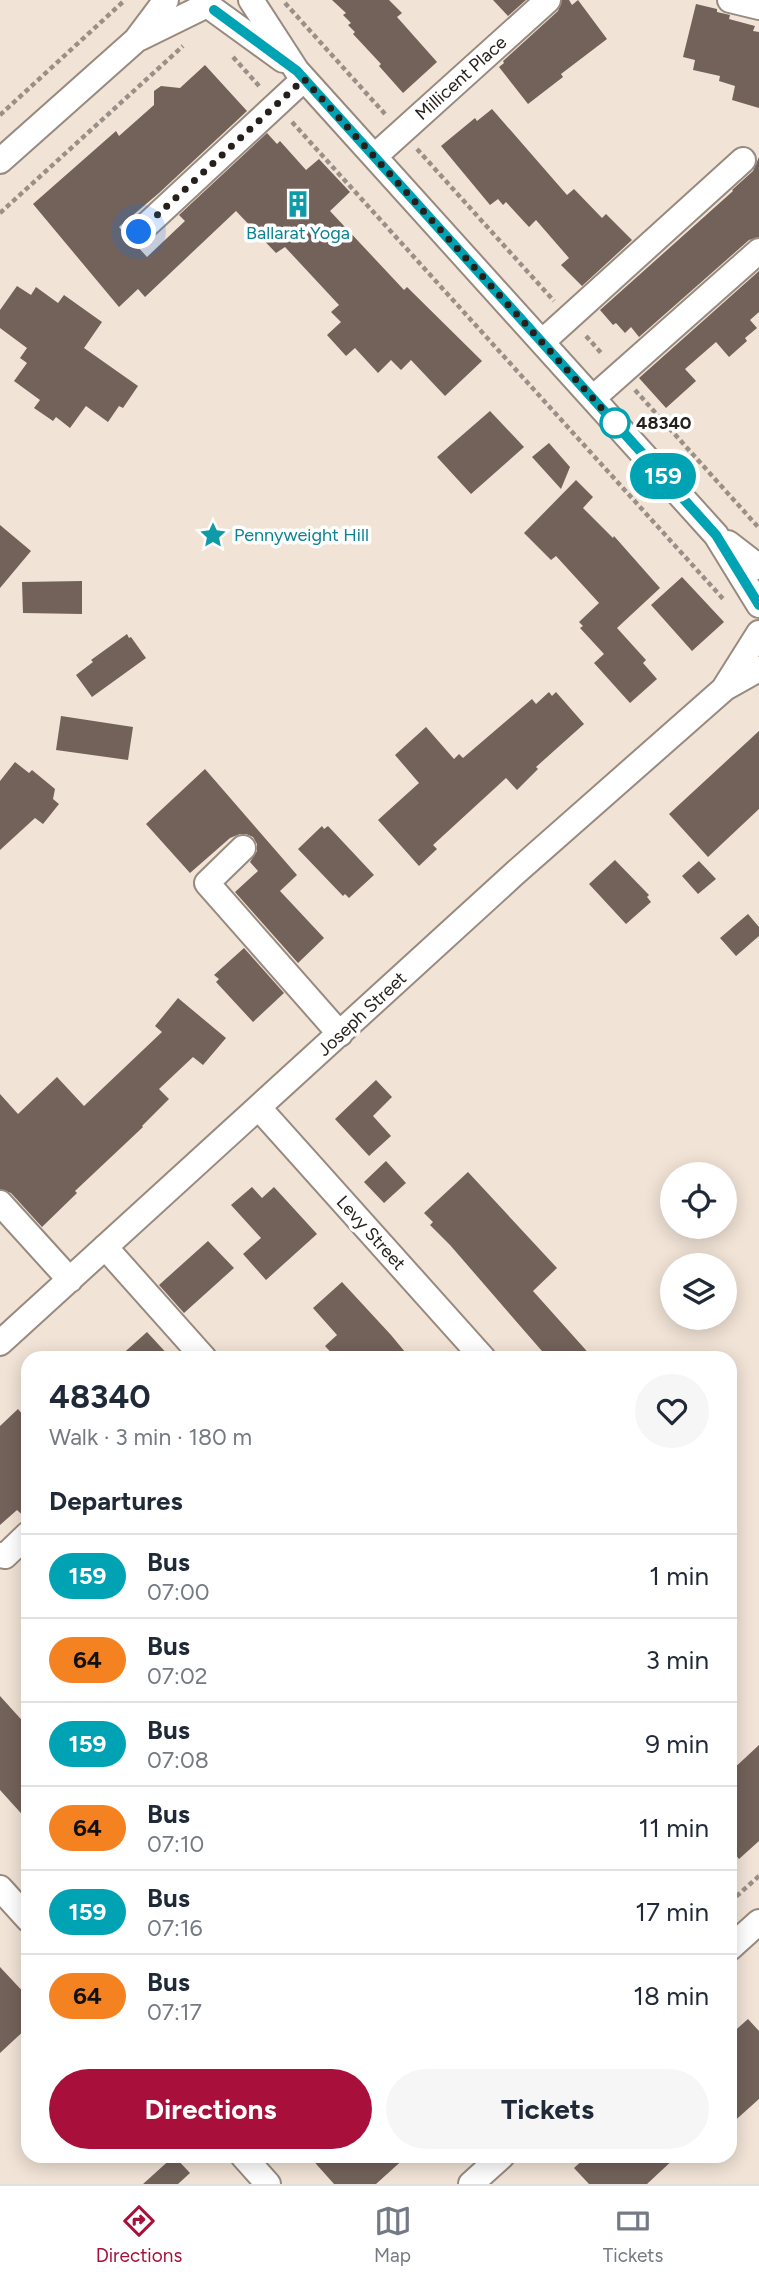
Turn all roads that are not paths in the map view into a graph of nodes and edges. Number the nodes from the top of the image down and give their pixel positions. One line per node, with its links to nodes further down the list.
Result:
1 (166, 0): 7 (street)
2 (251, 0): 8 (street)
3 (548, 0): 9 (street, Millicent Place)
4 (730, 0): 6 (street)
5 (208, 5): 7 (street); 8 (street)
6 (759, 7)
7 (136, 40): 11 (street)
8 (301, 75): 9 (street); 12 (street)
9 (375, 156): 14 (street)
10 (743, 160): 14 (street)
11 (0, 162)
12 (139, 232)
13 (759, 251): 15 (street)
14 (542, 342): 15 (street)
15 (593, 398): 16 (street)
16 (716, 535): 17 (street); 18 (street)
17 (759, 567)
18 (759, 605)
19 (759, 633): 21 (street, Joseph Street)
20 (759, 669): 21 (street, Joseph Street)
21 (725, 688): 23 (street, Joseph Street)
22 (243, 848): 23 (street)
23 (340, 1034): 24 (street, Joseph Street)
24 (259, 1108): 26 (street, Joseph Street); 30 (street, Levy Street)
25 (0, 1202): 27 (street)
26 (105, 1247): 27 (street, Joseph Street); 29 (street)
27 (70, 1280): 28 (street, Joseph Street)
28 (0, 1343)
29 (198, 1351)
30 (477, 1351)
31 (21, 1541): 32 (street)
32 (0, 1555)
33 (1, 1892): 34 (street)
34 (21, 1912)
35 (759, 1922): 36 (street)
36 (737, 1942)
37 (249, 2163): 39 (street)
38 (494, 2163): 40 (street)
39 (268, 2184)
40 (471, 2184)

